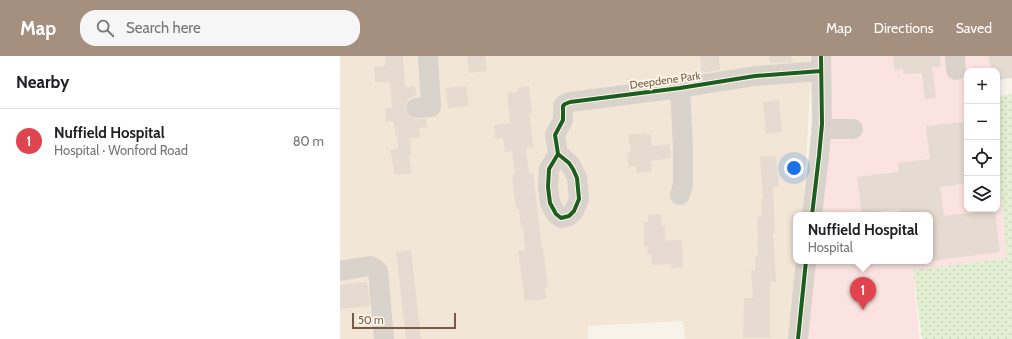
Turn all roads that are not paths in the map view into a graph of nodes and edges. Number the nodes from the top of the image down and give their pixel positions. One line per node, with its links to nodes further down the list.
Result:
1 (428, 56): 4 (street)
2 (821, 64): 3 (street, Deepdene Park); 5 (street)
3 (680, 88): 7 (street, Deepdene Park); 8 (street)
4 (416, 108)
5 (821, 129): 6 (street); 9 (street)
6 (853, 129)
7 (558, 154)
8 (680, 195)
9 (812, 212)
10 (806, 264): 13 (street)
11 (340, 270): 12 (street)
12 (384, 337)
13 (798, 339)

